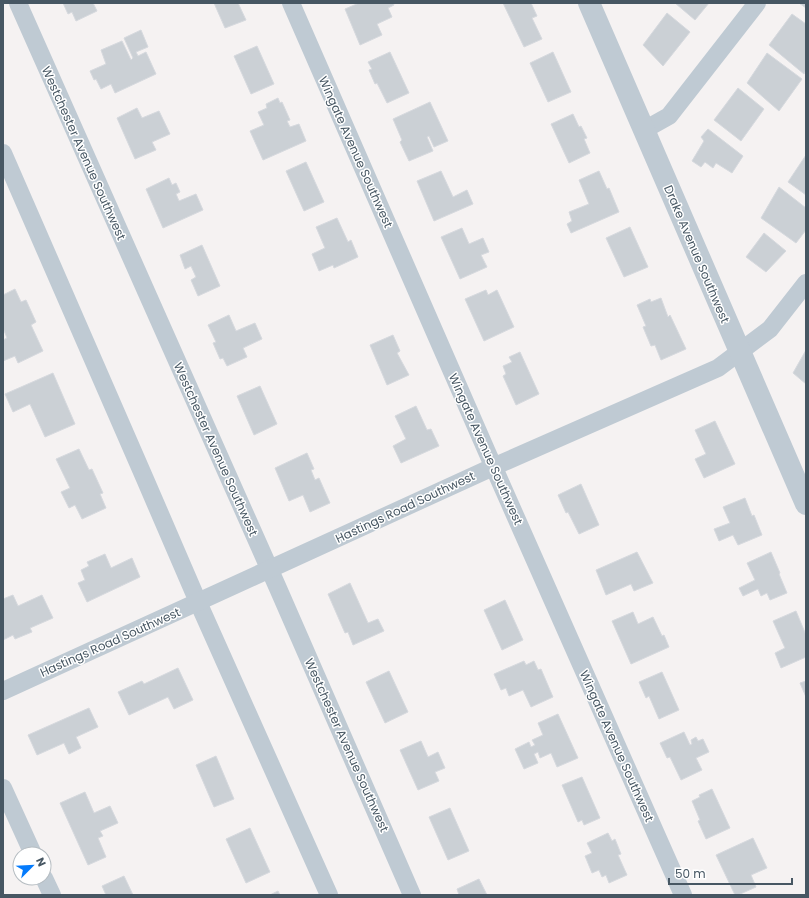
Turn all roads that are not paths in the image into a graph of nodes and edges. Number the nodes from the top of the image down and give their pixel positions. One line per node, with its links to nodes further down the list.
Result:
1 (18, 3): 11 (street, Westchester Avenue Southwest)
2 (291, 3): 9 (street, Wingate Avenue Southwest)
3 (589, 3): 5 (street, Drake Avenue Southwest)
4 (757, 3): 5 (street)
5 (644, 130): 8 (street, Drake Avenue Southwest)
6 (3, 153): 12 (street)
7 (806, 283): 8 (street, Hastings Road Southwest)
8 (740, 351): 9 (street, Hastings Road Southwest); 10 (street, Drake Avenue Southwest)
9 (493, 467): 11 (street, Hastings Road Southwest); 18 (street, Wingate Avenue Southwest)
10 (806, 504)
11 (270, 569): 12 (street, Hastings Road Southwest); 17 (street, Westchester Avenue Southwest)
12 (198, 602): 13 (street, Hastings Road Southwest); 16 (street)
13 (3, 690)
14 (3, 788): 15 (street)
15 (29, 846)
16 (329, 895)
17 (412, 895)
18 (683, 895)

